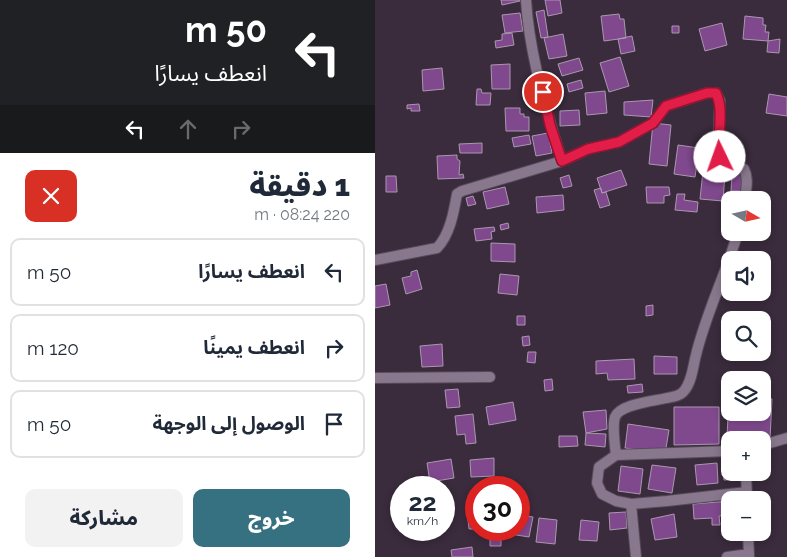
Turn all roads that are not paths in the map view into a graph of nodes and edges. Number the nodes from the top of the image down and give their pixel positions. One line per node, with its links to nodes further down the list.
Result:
1 (526, 0): 2 (street)
2 (562, 161): 3 (street); 5 (street)
3 (746, 191)
4 (735, 241): 11 (street)
5 (375, 260)
6 (490, 377): 7 (street)
7 (375, 378)
8 (787, 438): 9 (street)
9 (771, 443)
10 (721, 451): 11 (street)
11 (616, 455): 13 (street)
12 (721, 498): 13 (street)
13 (631, 504): 16 (street)
14 (748, 541): 15 (street)
15 (749, 556): 17 (street)
16 (636, 557)
17 (727, 557)

